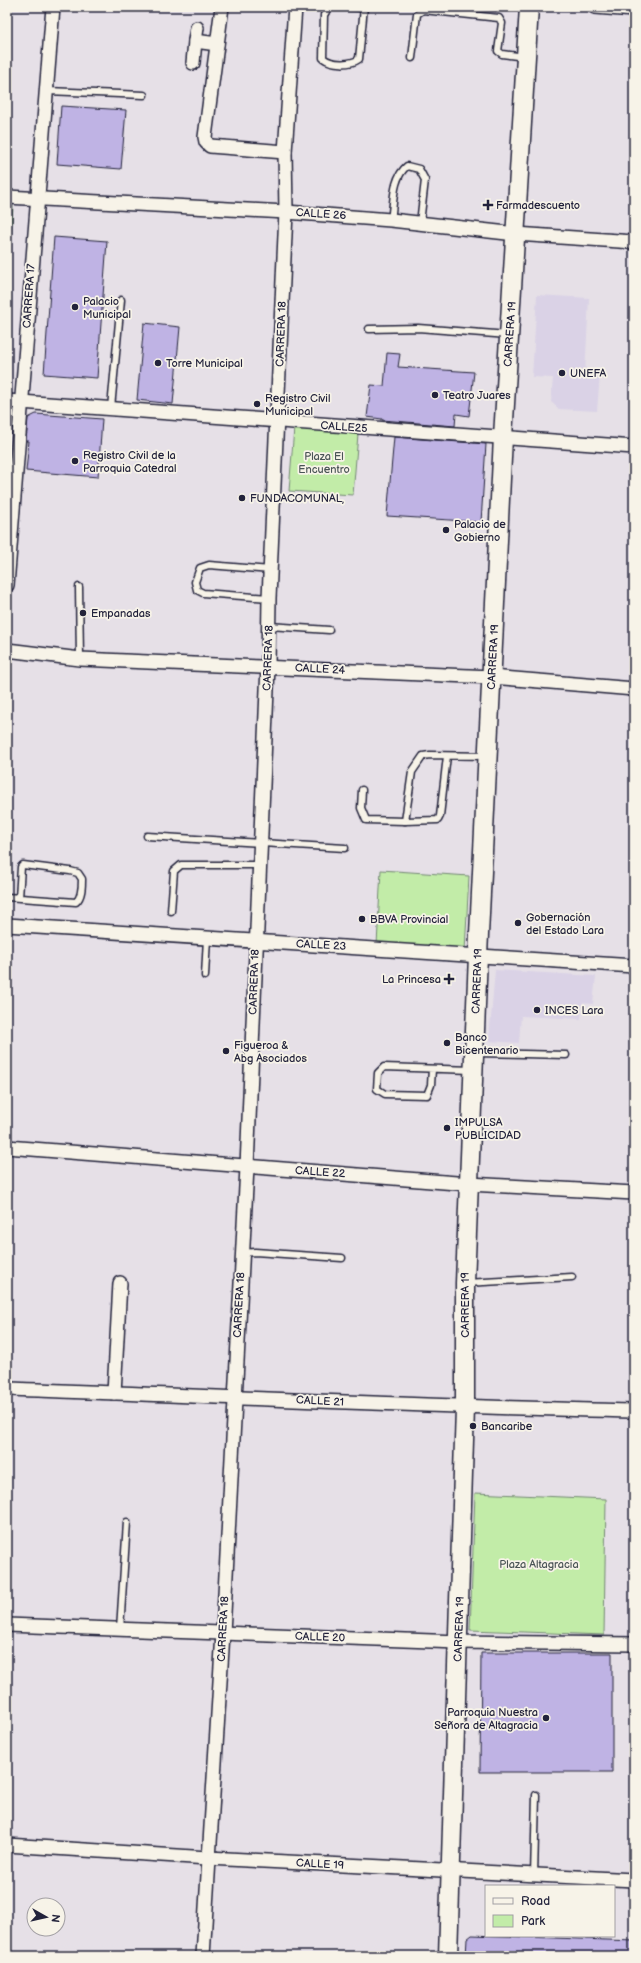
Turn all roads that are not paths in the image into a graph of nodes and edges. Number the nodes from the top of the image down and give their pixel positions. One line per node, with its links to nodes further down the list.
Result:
1 (53, 7): 16 (street, CARRERA 17)
2 (222, 7): 12 (street)
3 (295, 7): 18 (street, CARRERA 18)
4 (329, 7): 8 (lane)
5 (349, 7): 8 (lane)
6 (529, 7): 13 (street, CARRERA 19)
7 (595, 7): 9 (street)
8 (364, 8)
9 (634, 10)
10 (197, 28): 11 (street)
11 (195, 41): 12 (street); 15 (street)
12 (217, 44): 18 (street)
13 (526, 57): 14 (lane); 24 (street, CARRERA 19)
14 (412, 58)
15 (193, 64)
16 (47, 91): 17 (lane); 20 (street, CARRERA 17)
17 (144, 95)
18 (285, 152): 21 (street, CARRERA 18)
19 (7, 197): 20 (street, CALLE 26)
20 (37, 199): 21 (street, CALLE 26); 30 (street, CARRERA 17)
21 (286, 212): 22 (street, CALLE 26); 32 (street, CARRERA 18)
22 (391, 220): 23 (street, CALLE 26); 23 (lane)
23 (420, 223): 24 (street, CALLE 26)
24 (516, 234): 25 (street, CALLE 26); 28 (street, CARRERA 19)
25 (634, 242)
26 (121, 300): 31 (lane)
27 (369, 329): 28 (lane)
28 (510, 335): 33 (street, CARRERA 19)
29 (7, 401): 30 (street, CALLE25)
30 (21, 402): 31 (street, CALLE25); 36 (street, CARRERA 17)
31 (111, 408): 32 (street, CALLE25)
32 (278, 422): 33 (street, CALLE25); 35 (street, CARRERA 18)
33 (503, 437): 34 (street, CALLE25); 44 (street, CARRERA 19)
34 (634, 447)
35 (271, 570): 38 (street, CARRERA 18); 38 (lane)
36 (7, 585)
37 (78, 587): 42 (lane)
38 (269, 598): 39 (street, CARRERA 18)
39 (269, 626): 40 (lane); 43 (street, CARRERA 18)
40 (329, 630)
41 (7, 650): 42 (street, CALLE 24)
42 (80, 659): 43 (street, CALLE 24)
43 (268, 666): 44 (street, CALLE 24); 51 (street, CARRERA 18)
44 (492, 677): 45 (street, CALLE 24); 47 (street, CARRERA 19)
45 (634, 689)
46 (447, 756): 47 (lane); 49 (lane); 49 (lane)
47 (488, 756): 60 (street, CARRERA 19)
48 (362, 790): 49 (lane)
49 (406, 821)
50 (147, 836): 51 (lane)
51 (260, 844): 52 (lane); 53 (street, CARRERA 18)
52 (345, 848)
53 (259, 865): 56 (lane); 59 (street, CARRERA 18)
54 (7, 897): 55 (lane)
55 (19, 898): 55 (lane)
56 (170, 910)
57 (7, 925): 58 (street, CALLE 23)
58 (207, 938): 59 (street, CALLE 23); 62 (lane)
59 (256, 941): 60 (street, CALLE 23); 67 (street, CARRERA 18)
60 (478, 955): 61 (street, CALLE 23); 64 (street, CARRERA 19)
61 (634, 966)
62 (205, 976)
63 (566, 1054): 64 (lane)
64 (474, 1062): 65 (lane); 68 (street, CARRERA 19)
65 (432, 1069): 65 (lane)
66 (7, 1147): 67 (street, CALLE 22)
67 (247, 1167): 68 (street, CALLE 22); 70 (street, CARRERA 18)
68 (469, 1184): 69 (street, CALLE 22); 74 (street, CARRERA 19)
69 (634, 1193)
70 (242, 1253): 71 (lane); 77 (street, CARRERA 18)
71 (342, 1258)
72 (572, 1277): 74 (lane)
73 (120, 1283): 76 (street)
74 (465, 1283): 78 (street, CARRERA 19)
75 (7, 1389): 76 (street, CALLE 21)
76 (114, 1393): 77 (street, CALLE 21)
77 (234, 1397): 78 (street, CALLE 21); 83 (street, CARRERA 18)
78 (465, 1408): 79 (street, CALLE 21); 84 (street, CARRERA 19)
79 (634, 1411)
80 (127, 1522): 82 (lane)
81 (7, 1626): 82 (street, CALLE 20)
82 (120, 1630): 83 (street, CALLE 20)
83 (223, 1633): 84 (street, CALLE 20); 88 (street, CARRERA 18)
84 (458, 1642): 85 (street, CALLE 20); 89 (street, CARRERA 19)
85 (634, 1644)
86 (536, 1795): 90 (lane)
87 (7, 1846): 88 (street, CALLE 19)
88 (208, 1858): 89 (street, CALLE 19); 92 (street, CARRERA 18)
89 (452, 1870): 90 (street, CALLE 19); 93 (street, CARRERA 19)
90 (534, 1876): 91 (street, CALLE 19)
91 (634, 1880)
92 (203, 1956)
93 (448, 1956)

